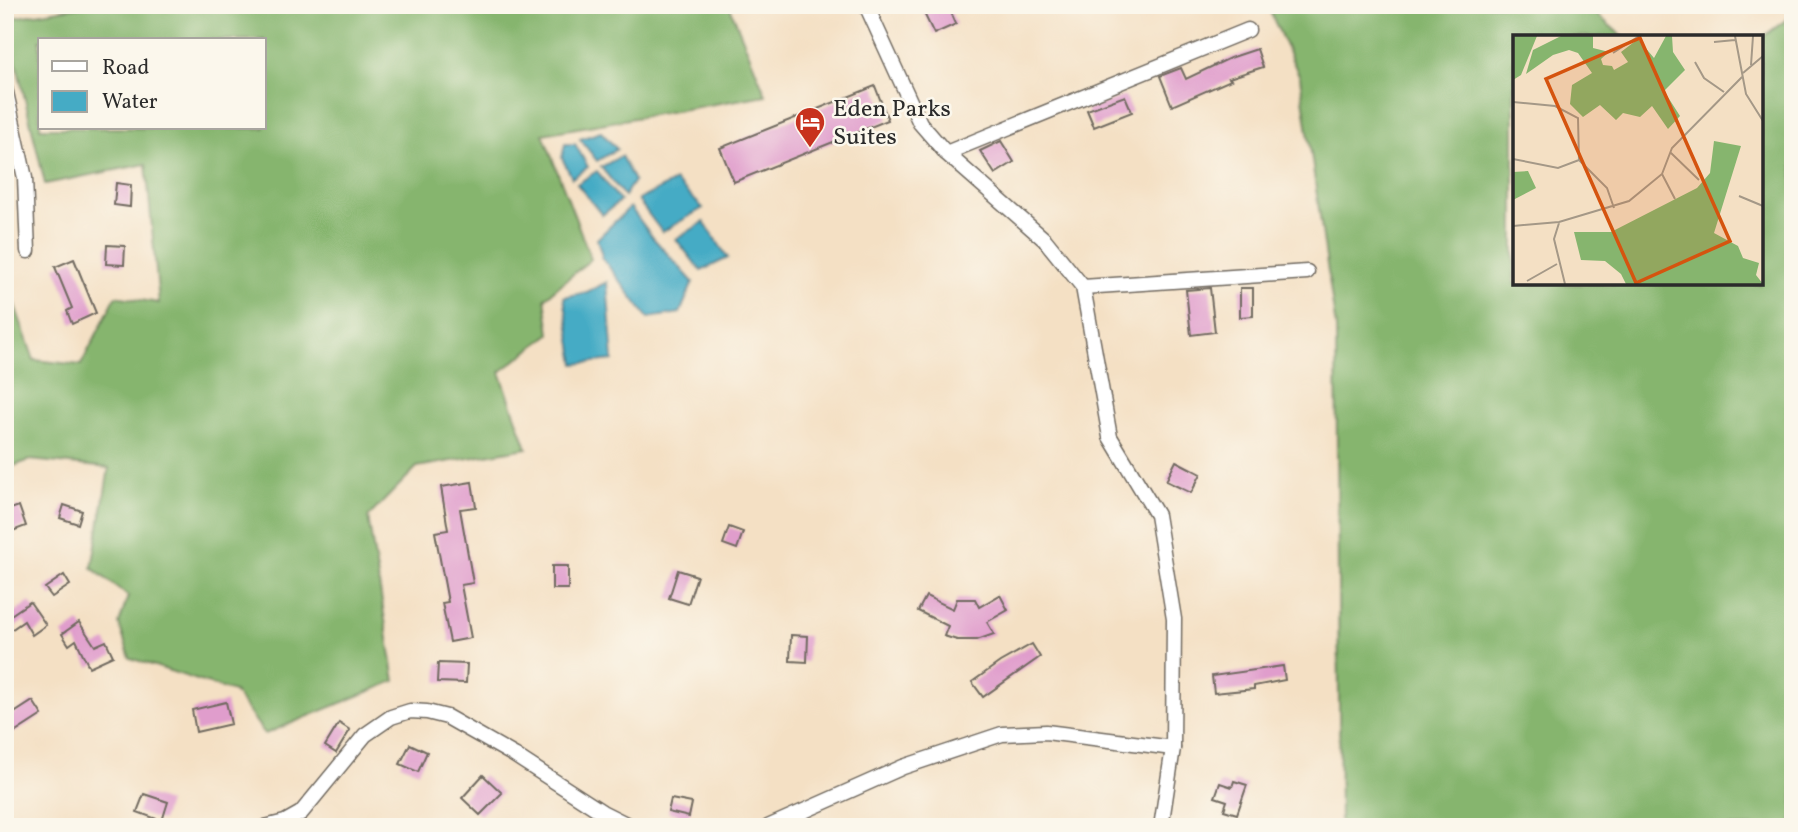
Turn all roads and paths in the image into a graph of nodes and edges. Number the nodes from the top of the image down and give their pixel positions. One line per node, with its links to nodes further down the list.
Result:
1 (866, 5): 4 (street)
2 (1248, 30): 4 (street)
3 (5, 88): 5 (street)
4 (946, 153): 7 (street)
5 (28, 251)
6 (1307, 272): 7 (street)
7 (1083, 287): 8 (street)
8 (1173, 748): 11 (street); 12 (street)
9 (265, 827): 10 (street)
10 (632, 827)
11 (768, 827)
12 (1161, 827)

